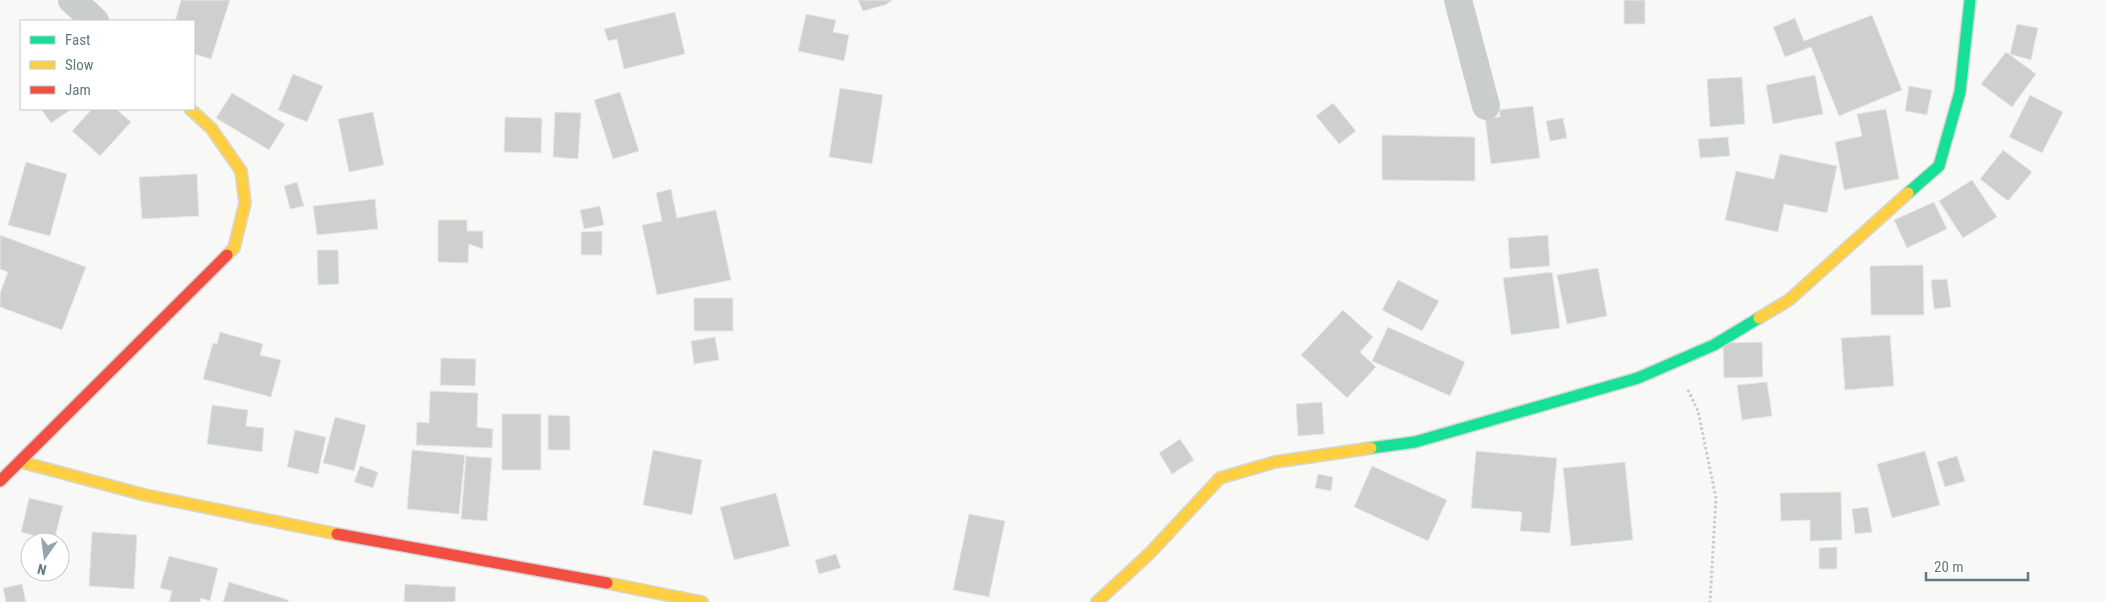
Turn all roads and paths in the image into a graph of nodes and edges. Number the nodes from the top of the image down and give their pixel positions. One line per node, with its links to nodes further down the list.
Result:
1 (72, 0): 4 (street)
2 (1458, 0): 5 (street)
3 (1970, 0): 7 (street)
4 (94, 20)
5 (1486, 106)
6 (191, 110): 8 (street)
7 (1674, 363): 11 (street); 12 (path)
8 (22, 462): 9 (street); 10 (street)
9 (0, 481)
10 (702, 602)
11 (1097, 602)
12 (1710, 602)

